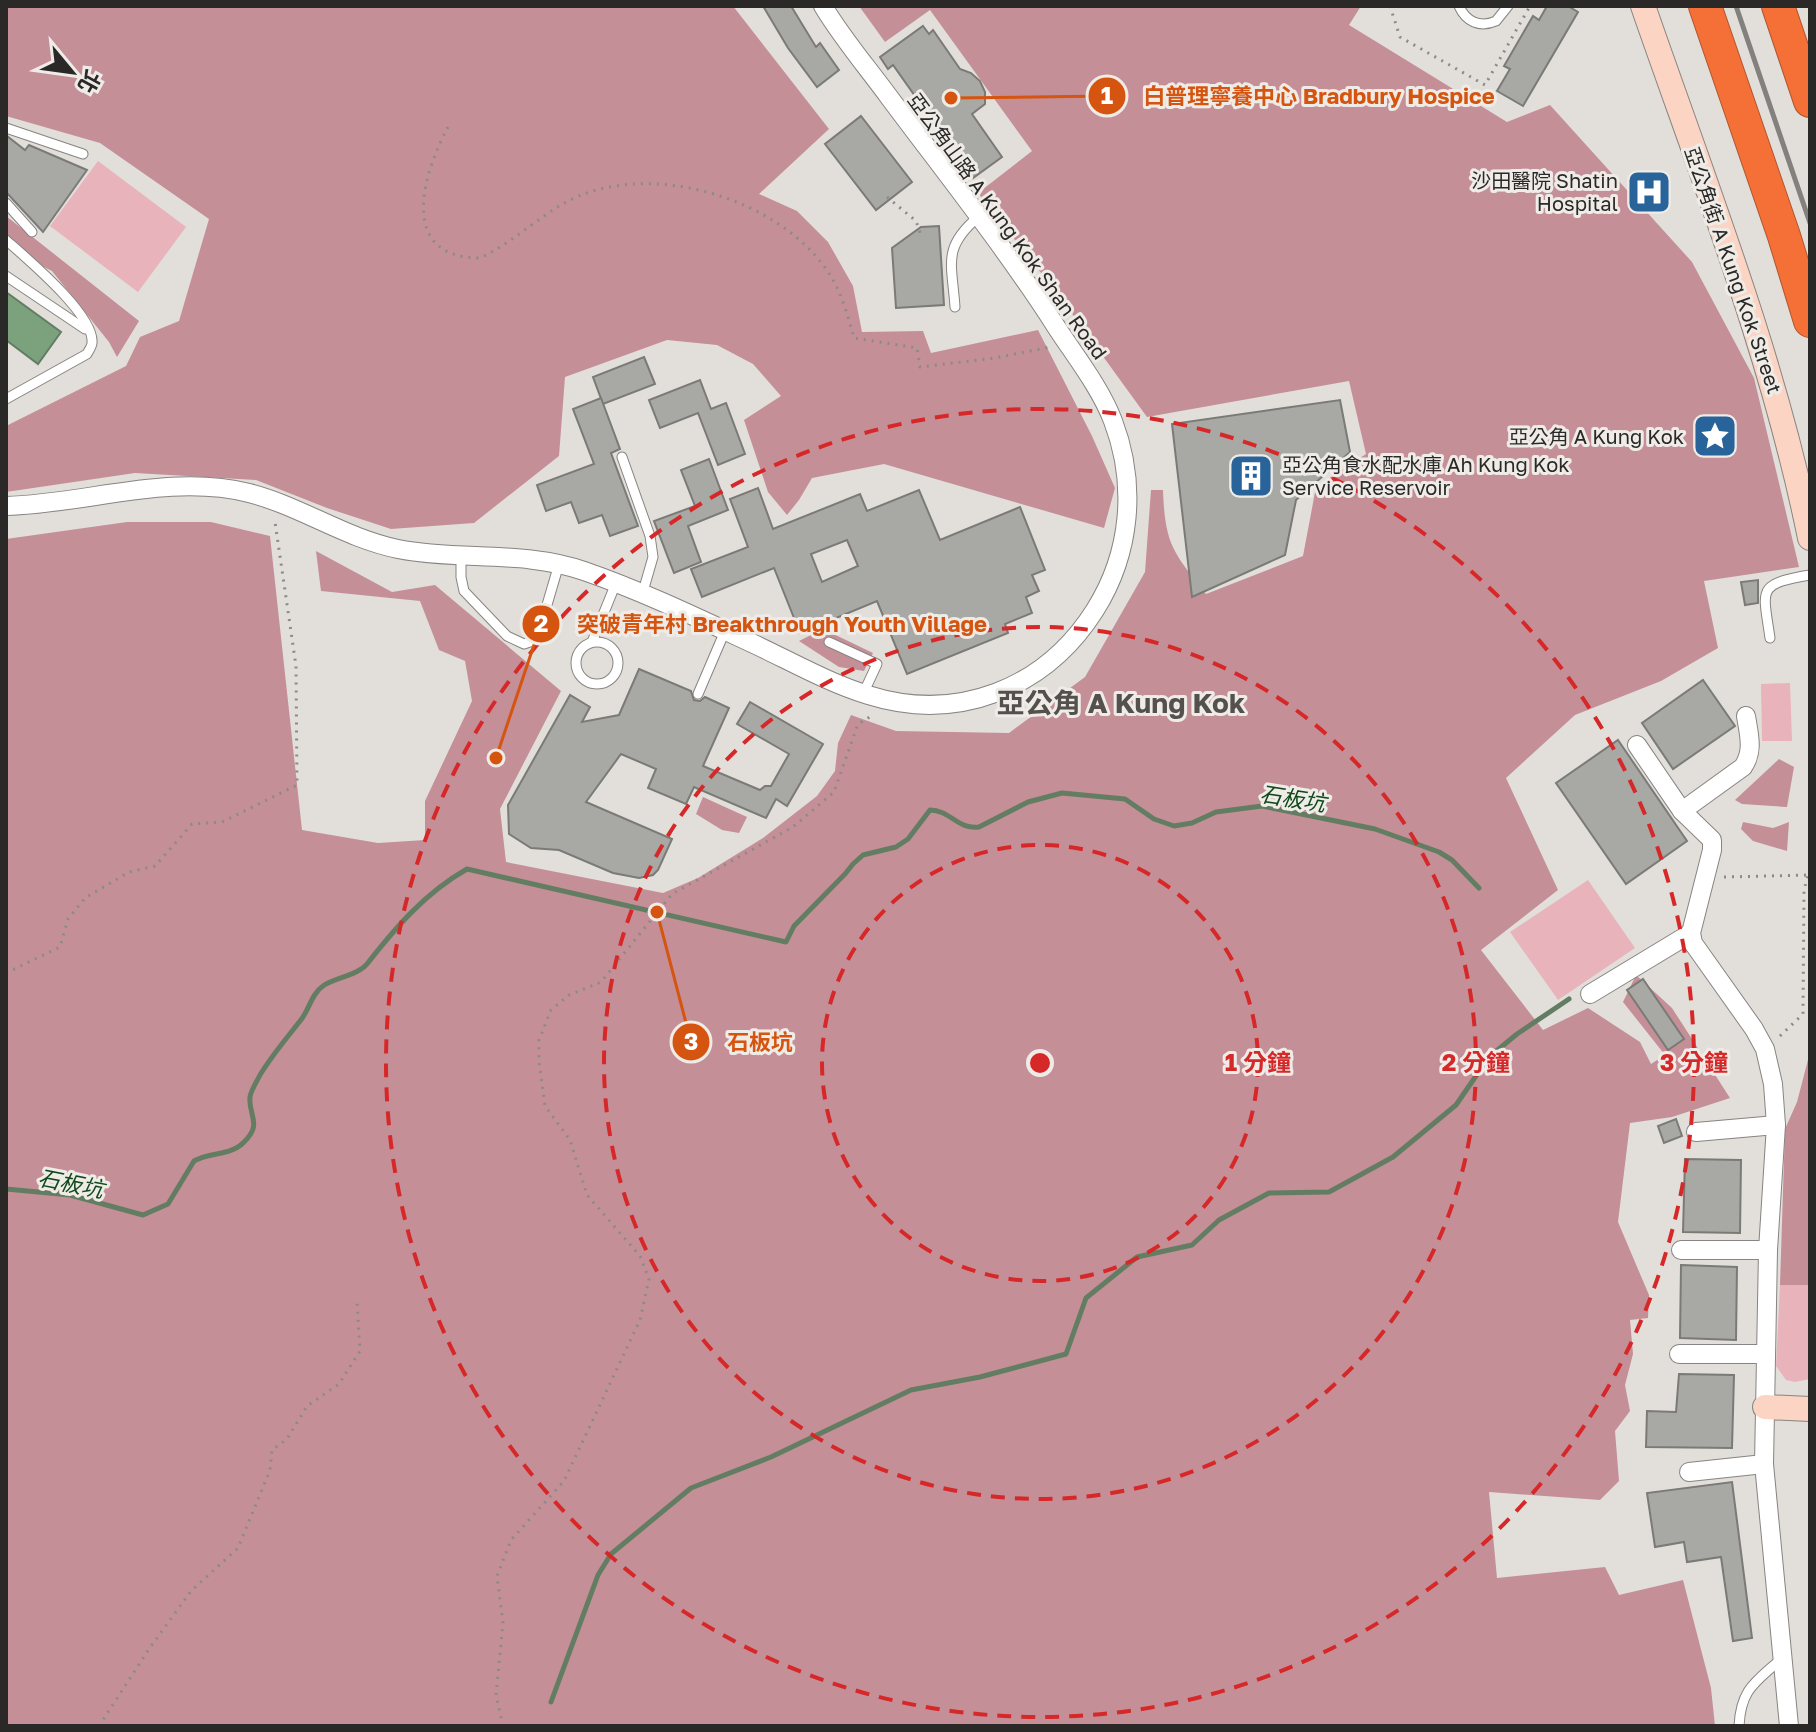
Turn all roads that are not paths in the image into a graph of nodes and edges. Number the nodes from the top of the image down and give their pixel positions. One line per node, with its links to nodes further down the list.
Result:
1 (823, 6): 11 (street, 亞公角山路 A Kung Kok Shan Road)
2 (1459, 6): 3 (lane)
3 (1508, 6)
4 (1643, 6): 21 (main road, 亞公角街 A Kung Kok Street)
5 (1705, 6): 16 (highway)
6 (1778, 6): 7 (highway)
7 (1810, 101)
8 (6, 128): 9 (lane)
9 (83, 154)
10 (6, 203): 12 (lane)
11 (978, 217): 15 (lane); 32 (street, 亞公角山路 A Kung Kok Shan Road)
12 (32, 232)
13 (6, 240): 17 (lane)
14 (6, 276): 17 (lane)
15 (955, 307)
16 (1810, 321)
17 (91, 333): 18 (lane)
18 (6, 399)
19 (622, 457): 26 (lane)
20 (6, 506): 22 (street, 亞公角山路 A Kung Kok Shan Road)
21 (1810, 538)
22 (461, 554): 23 (street, 亞公角山路 A Kung Kok Shan Road); 23 (lane)
23 (559, 564): 25 (street, 亞公角山路 A Kung Kok Shan Road)
24 (1810, 575): 28 (lane)
25 (616, 583): 26 (street, 亞公角山路 A Kung Kok Shan Road); 29 (lane)
26 (641, 595): 27 (street, 亞公角山路 A Kung Kok Shan Road)
27 (725, 631): 31 (lane); 32 (street, 亞公角山路 A Kung Kok Shan Road)
28 (1770, 638)
29 (592, 642): 29 (lane)
30 (829, 642): 32 (lane)
31 (698, 694)
32 (863, 694)
33 (1746, 716): 35 (street)
34 (1637, 745): 35 (street)
35 (1682, 811): 36 (street)
36 (1691, 933): 37 (street); 38 (street)
37 (1590, 994)
38 (1776, 1125): 39 (street); 41 (street)
39 (1696, 1132)
40 (1681, 1250): 41 (street)
41 (1768, 1250): 43 (street)
42 (1679, 1354): 43 (street)
43 (1765, 1354): 44 (street)
44 (1765, 1407): 45 (main road); 46 (street)
45 (1810, 1409)
46 (1764, 1464): 47 (street); 48 (street)
47 (1689, 1472)
48 (1782, 1658): 49 (lane); 50 (street)
49 (1739, 1726)
50 (1789, 1726)

